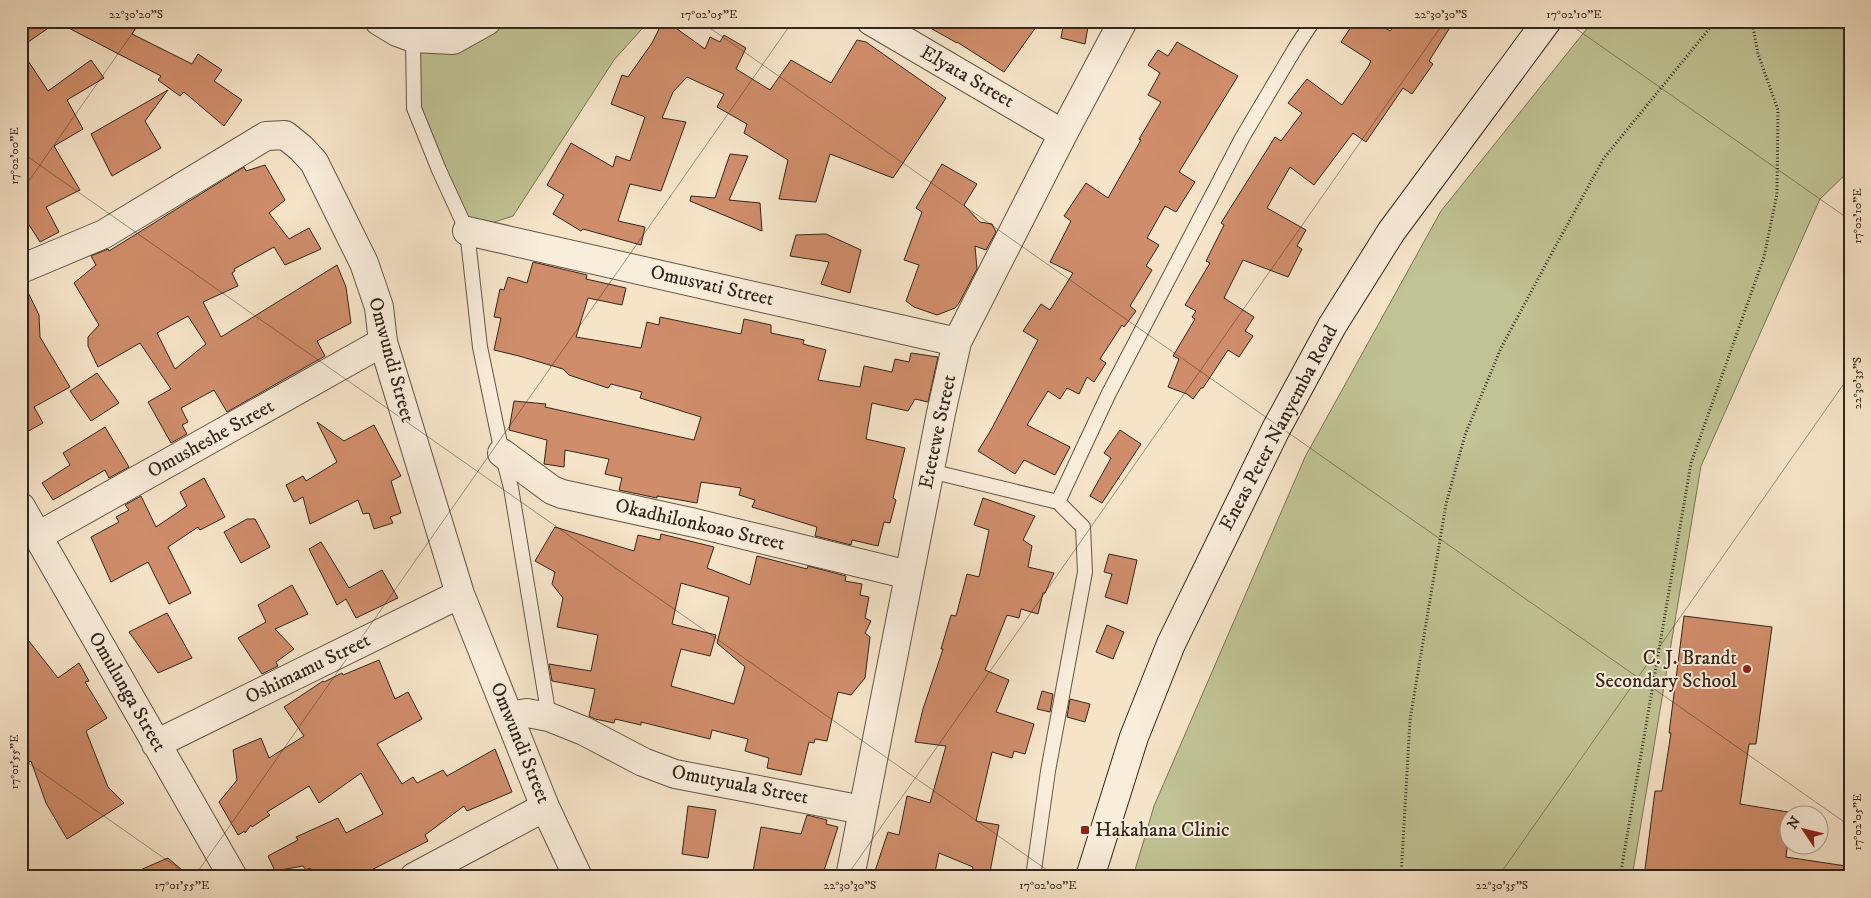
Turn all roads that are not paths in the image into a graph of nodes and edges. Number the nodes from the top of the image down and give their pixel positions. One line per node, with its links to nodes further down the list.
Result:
1 (378, 21): 7 (street)
2 (487, 21): 7 (street)
3 (871, 21): 8 (street, Elyata Street)
4 (1123, 21): 8 (street, Etetewe Street)
5 (1313, 21): 15 (lane)
6 (1547, 21): 30 (street, Eneas Peter Nanyemba Road)
7 (413, 38): 9 (lane)
8 (1063, 134): 12 (street, Etetewe Street)
9 (467, 231): 12 (street, Omusvati Street); 13 (lane)
10 (21, 269): 11 (street, Omwundi Street)
11 (383, 342): 17 (street, Omusheshe Street); 19 (street, Omwundi Street)
12 (958, 342): 14 (street, Etetewe Street)
13 (502, 453): 18 (street, Okadhilonkoao Street); 21 (lane)
14 (930, 471): 15 (lane); 18 (street, Etetewe Street)
15 (1058, 502): 29 (lane)
16 (21, 507): 17 (street, Omulunga Street)
17 (38, 536): 22 (street, Omulunga Street)
18 (909, 575): 24 (street, Etetewe Street)
19 (460, 594): 20 (street, Omwundi Street); 22 (street, Oshimamu Street)
20 (509, 716): 21 (street, Omutyuala Street); 23 (street, Omwundi Street)
21 (549, 717): 24 (street, Omutyuala Street)
22 (156, 744): 25 (street, Omulunga Street)
23 (544, 807): 26 (street); 27 (street, Omwundi Street)
24 (863, 810): 28 (street, Etetewe Street)
25 (233, 877)
26 (414, 877)
27 (578, 877)
28 (850, 877)
29 (1033, 877)
30 (1090, 877)

